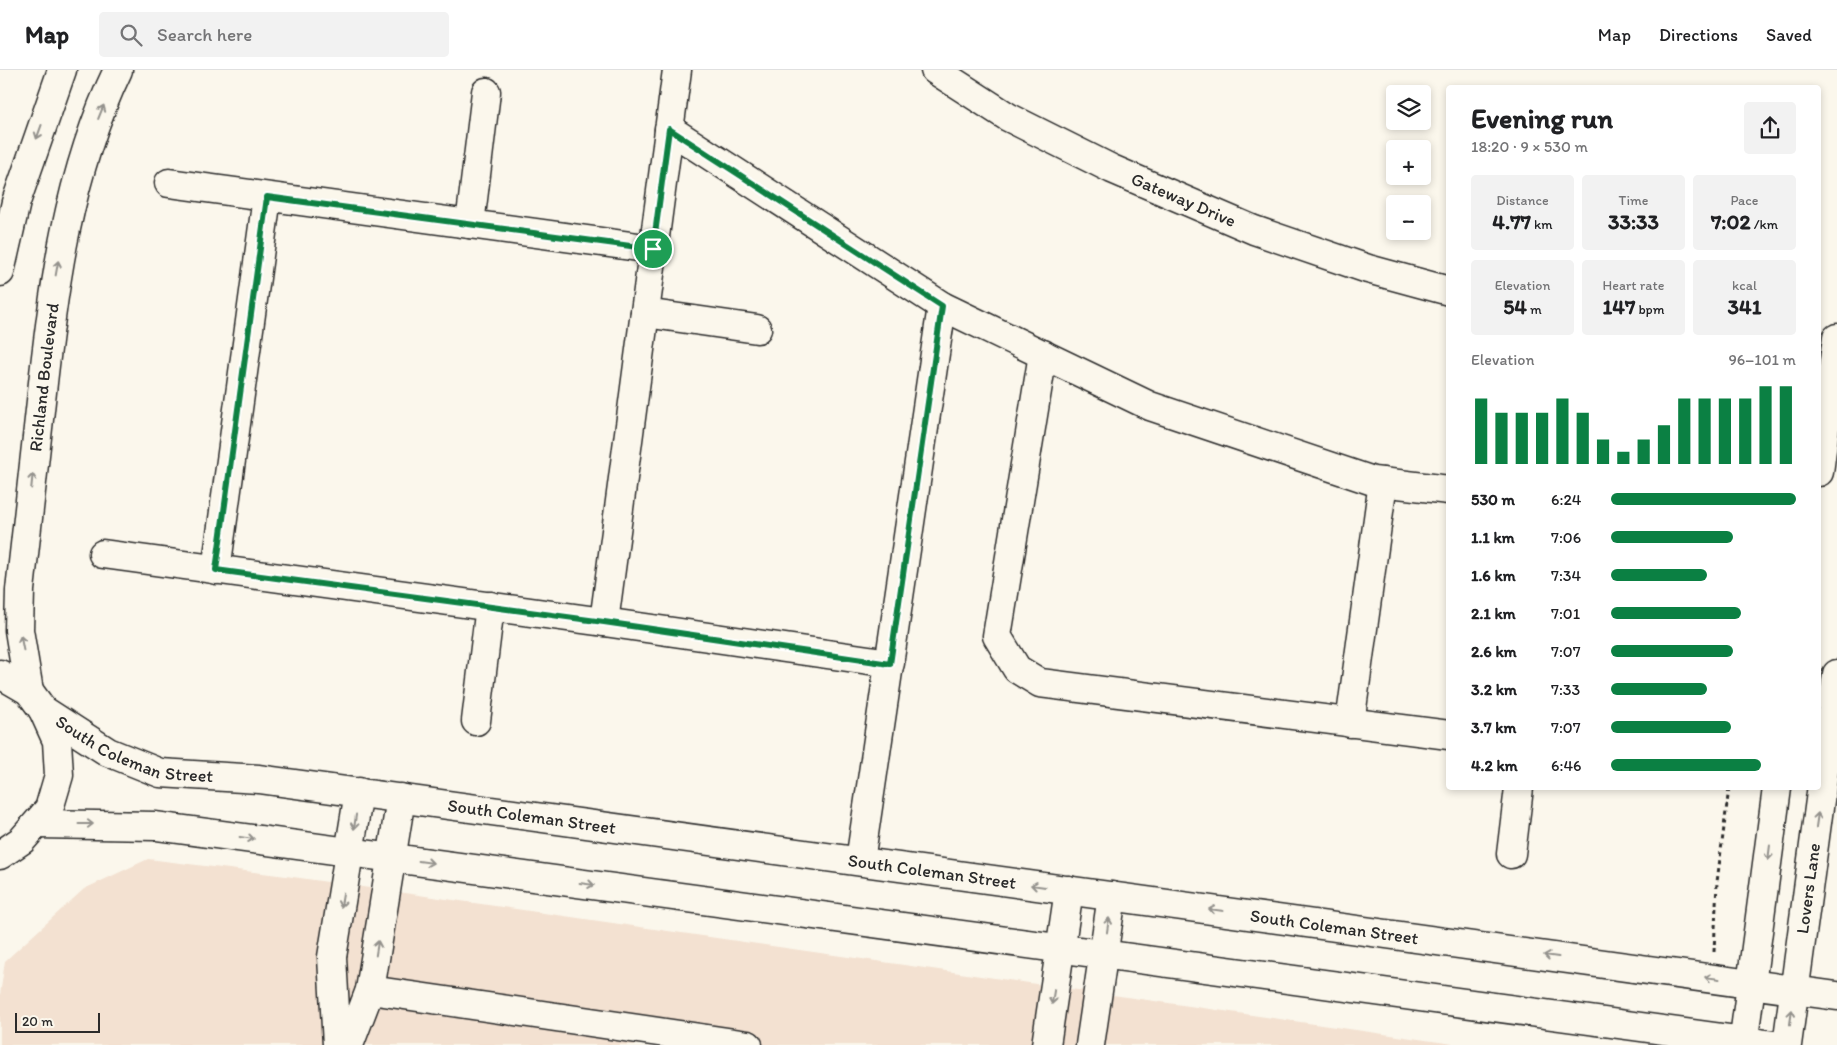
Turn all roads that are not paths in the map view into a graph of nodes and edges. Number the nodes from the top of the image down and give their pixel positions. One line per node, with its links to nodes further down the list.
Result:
1 (62, 70): 11 (street, one-way to 11)
2 (118, 70): 28 (street, Richland Boulevard, one-way to 2)
3 (677, 70): 6 (street)
4 (935, 70): 12 (street, Gateway Drive)
5 (486, 92): 9 (street)
6 (669, 129): 10 (street); 13 (street)
7 (169, 183): 8 (street)
8 (267, 197): 9 (street); 22 (street)
9 (470, 224): 10 (street)
10 (653, 249): 14 (street)
11 (0, 272)
12 (1446, 290)
13 (942, 306): 17 (street); 25 (street)
14 (645, 313): 15 (street); 24 (street)
15 (757, 329)
16 (1832, 349): 18 (street)
17 (1043, 354): 19 (street); 30 (street)
18 (1821, 453)
19 (1383, 482): 20 (street); 30 (street)
20 (1446, 490)
21 (103, 554): 22 (street)
22 (216, 570): 23 (street)
23 (490, 606): 24 (street); 29 (street)
24 (604, 622): 25 (street)
25 (890, 664): 41 (street)
26 (0, 674): 28 (street, South Coleman Street)
27 (1837, 674): 48 (street, Lovers Lane, one-way to 27)
28 (36, 700): 34 (street, South Coleman Street); 36 (street, Richland Boulevard)
29 (476, 721)
30 (1350, 723): 31 (street)
31 (1446, 730)
32 (1519, 790): 38 (street)
33 (1777, 790): 46 (street, one-way to 46)
34 (359, 792): 35 (street, South Coleman Street); 37 (street, one-way to 37)
35 (401, 798): 40 (street); 41 (street, South Coleman Street)
36 (37, 824): 37 (street, one-way to 37); 39 (street, Richland Boulevard)
37 (350, 852): 40 (street); 51 (street, one-way to 51)
38 (1511, 854)
39 (0, 855)
40 (391, 858): 44 (street, one-way to 44); 47 (street, one-way to 40)
41 (860, 861): 42 (street, South Coleman Street, one-way to 41)
42 (1069, 890): 43 (street, South Coleman Street); 44 (street)
43 (1112, 896): 45 (street, one-way to 43); 46 (street, South Coleman Street, one-way to 43)
44 (1060, 949): 45 (street); 54 (street, one-way to 54)
45 (1103, 954): 50 (street); 55 (street)
46 (1751, 984): 48 (street, South Coleman Street); 50 (street)
47 (370, 990): 52 (street); 53 (street)
48 (1795, 990): 49 (street, South Coleman Street); 57 (street, Lovers Lane, one-way to 48)
49 (1837, 996)
50 (1743, 1043): 56 (street)
51 (337, 1045)
52 (349, 1045)
53 (748, 1045)
54 (1046, 1045)
55 (1090, 1045)
56 (1774, 1045)
57 (1786, 1045)

